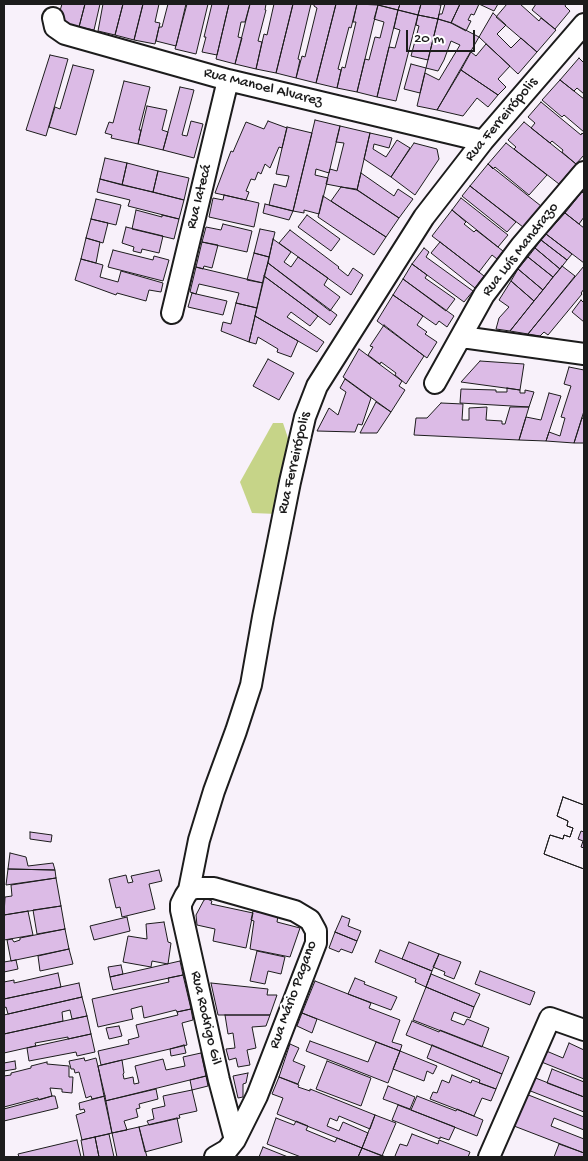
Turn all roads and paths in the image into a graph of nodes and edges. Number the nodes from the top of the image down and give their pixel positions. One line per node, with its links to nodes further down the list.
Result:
1 (53, 18): 3 (street, Rua Manoel Alvarez)
2 (584, 24): 4 (street, Rua Ferreirópolis)
3 (228, 80): 4 (street, Rua Manoel Alvarez); 6 (street, Rua Iatecá)
4 (483, 141): 10 (street, Rua Ferreirópolis)
5 (584, 172): 7 (street, Rua Luís Mandrazo)
6 (172, 313)
7 (462, 337): 8 (street); 9 (street, Rua Luís Mandrazo)
8 (584, 354)
9 (435, 383)
10 (187, 893): 12 (street, Rua Rodrigo Gil); 12 (street, Rua Mário Pagano)
11 (584, 1030): 14 (street)
12 (235, 1140): 13 (street, Rua Mário Pagano)
13 (215, 1157)
14 (490, 1157)

